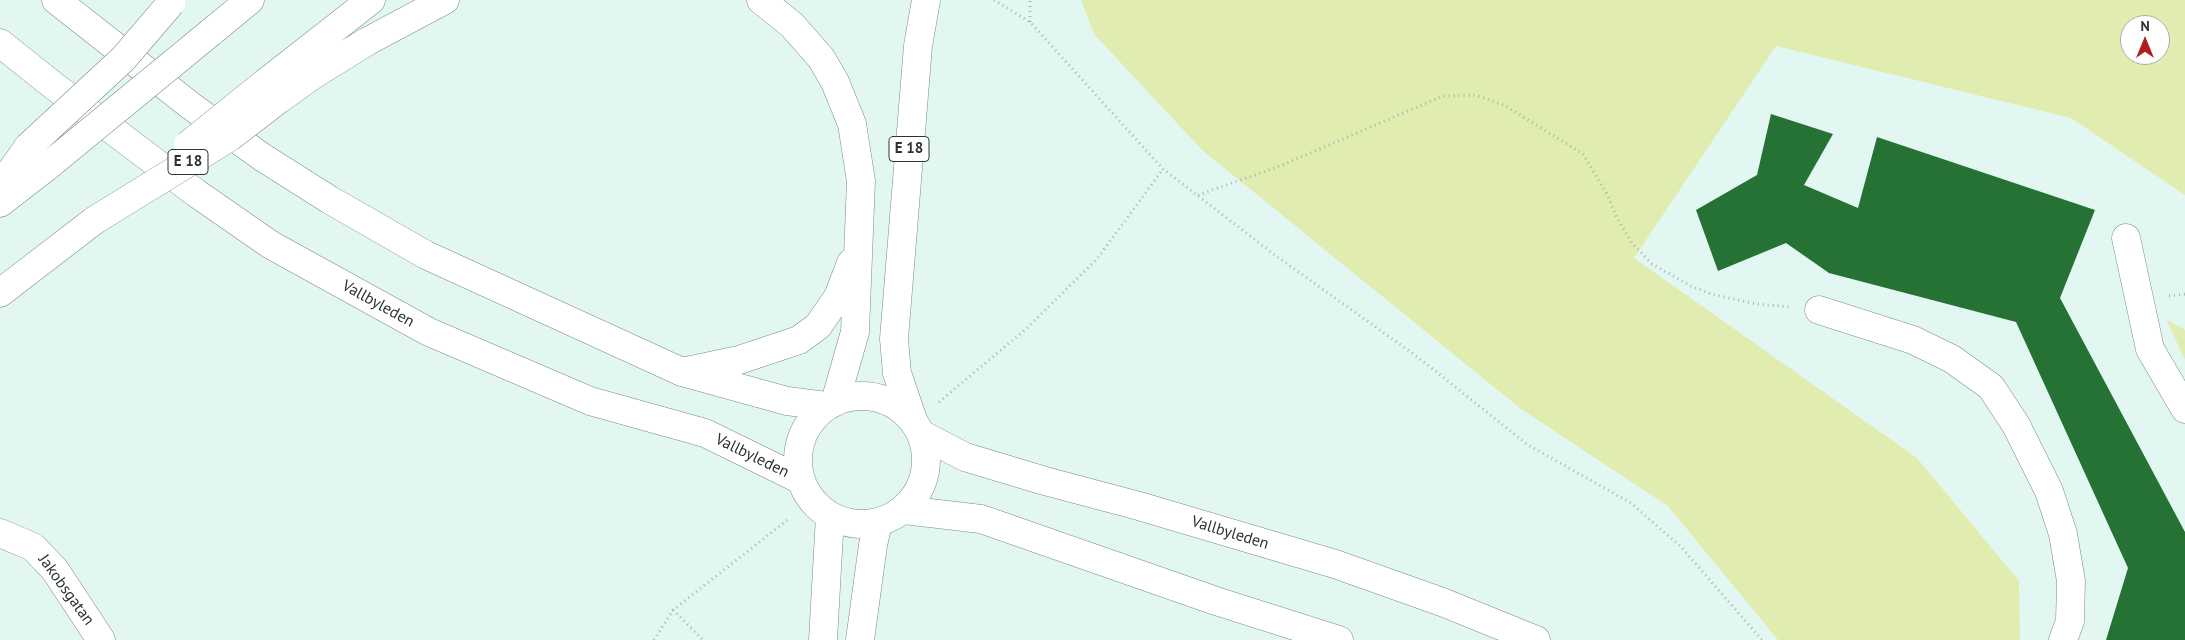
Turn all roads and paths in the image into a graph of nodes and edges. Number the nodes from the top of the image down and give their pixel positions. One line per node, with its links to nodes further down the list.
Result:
1 (56, 0): 21 (main road)
2 (250, 0): 16 (main road, bridge)
3 (371, 0): 12 (main road, E 18)
4 (445, 0): 12 (main road, E 18)
5 (761, 0): 17 (main road)
6 (994, 0): 10 (path)
7 (1030, 0): 10 (path)
8 (172, 2): 14 (main road, bridge)
9 (925, 3): 25 (main road, E 18)
10 (1030, 22): 13 (path)
11 (0, 43): 26 (main road, Vallbyleden / E 18)
12 (272, 92): 19 (main road, E 18, bridge)
13 (1163, 169): 15 (path); 22 (path)
14 (0, 186)
15 (1198, 195): 20 (path); 40 (path)
16 (0, 203)
17 (860, 238): 21 (main road); 23 (main road)
18 (2126, 238): 24 (main road)
19 (0, 293)
20 (1819, 310): 41 (main road)
21 (682, 372): 23 (main road)
22 (939, 402)
23 (830, 404): 25 (main road); 26 (main road)
24 (2185, 409)
25 (917, 427): 27 (main road); 39 (main road, Vallbyleden)
26 (801, 480): 28 (main road)
27 (904, 510): 30 (main road); 38 (main road)
28 (830, 516): 30 (main road); 36 (main road)
29 (790, 518): 32 (path)
30 (878, 523): 37 (main road)
31 (0, 533): 33 (main road, Jakobsgatan)
32 (673, 610): 34 (path); 35 (path)
33 (101, 640)
34 (654, 640)
35 (703, 640)
36 (824, 640)
37 (860, 640)
38 (1339, 640)
39 (1536, 640)
40 (1762, 640)
41 (2063, 640)

